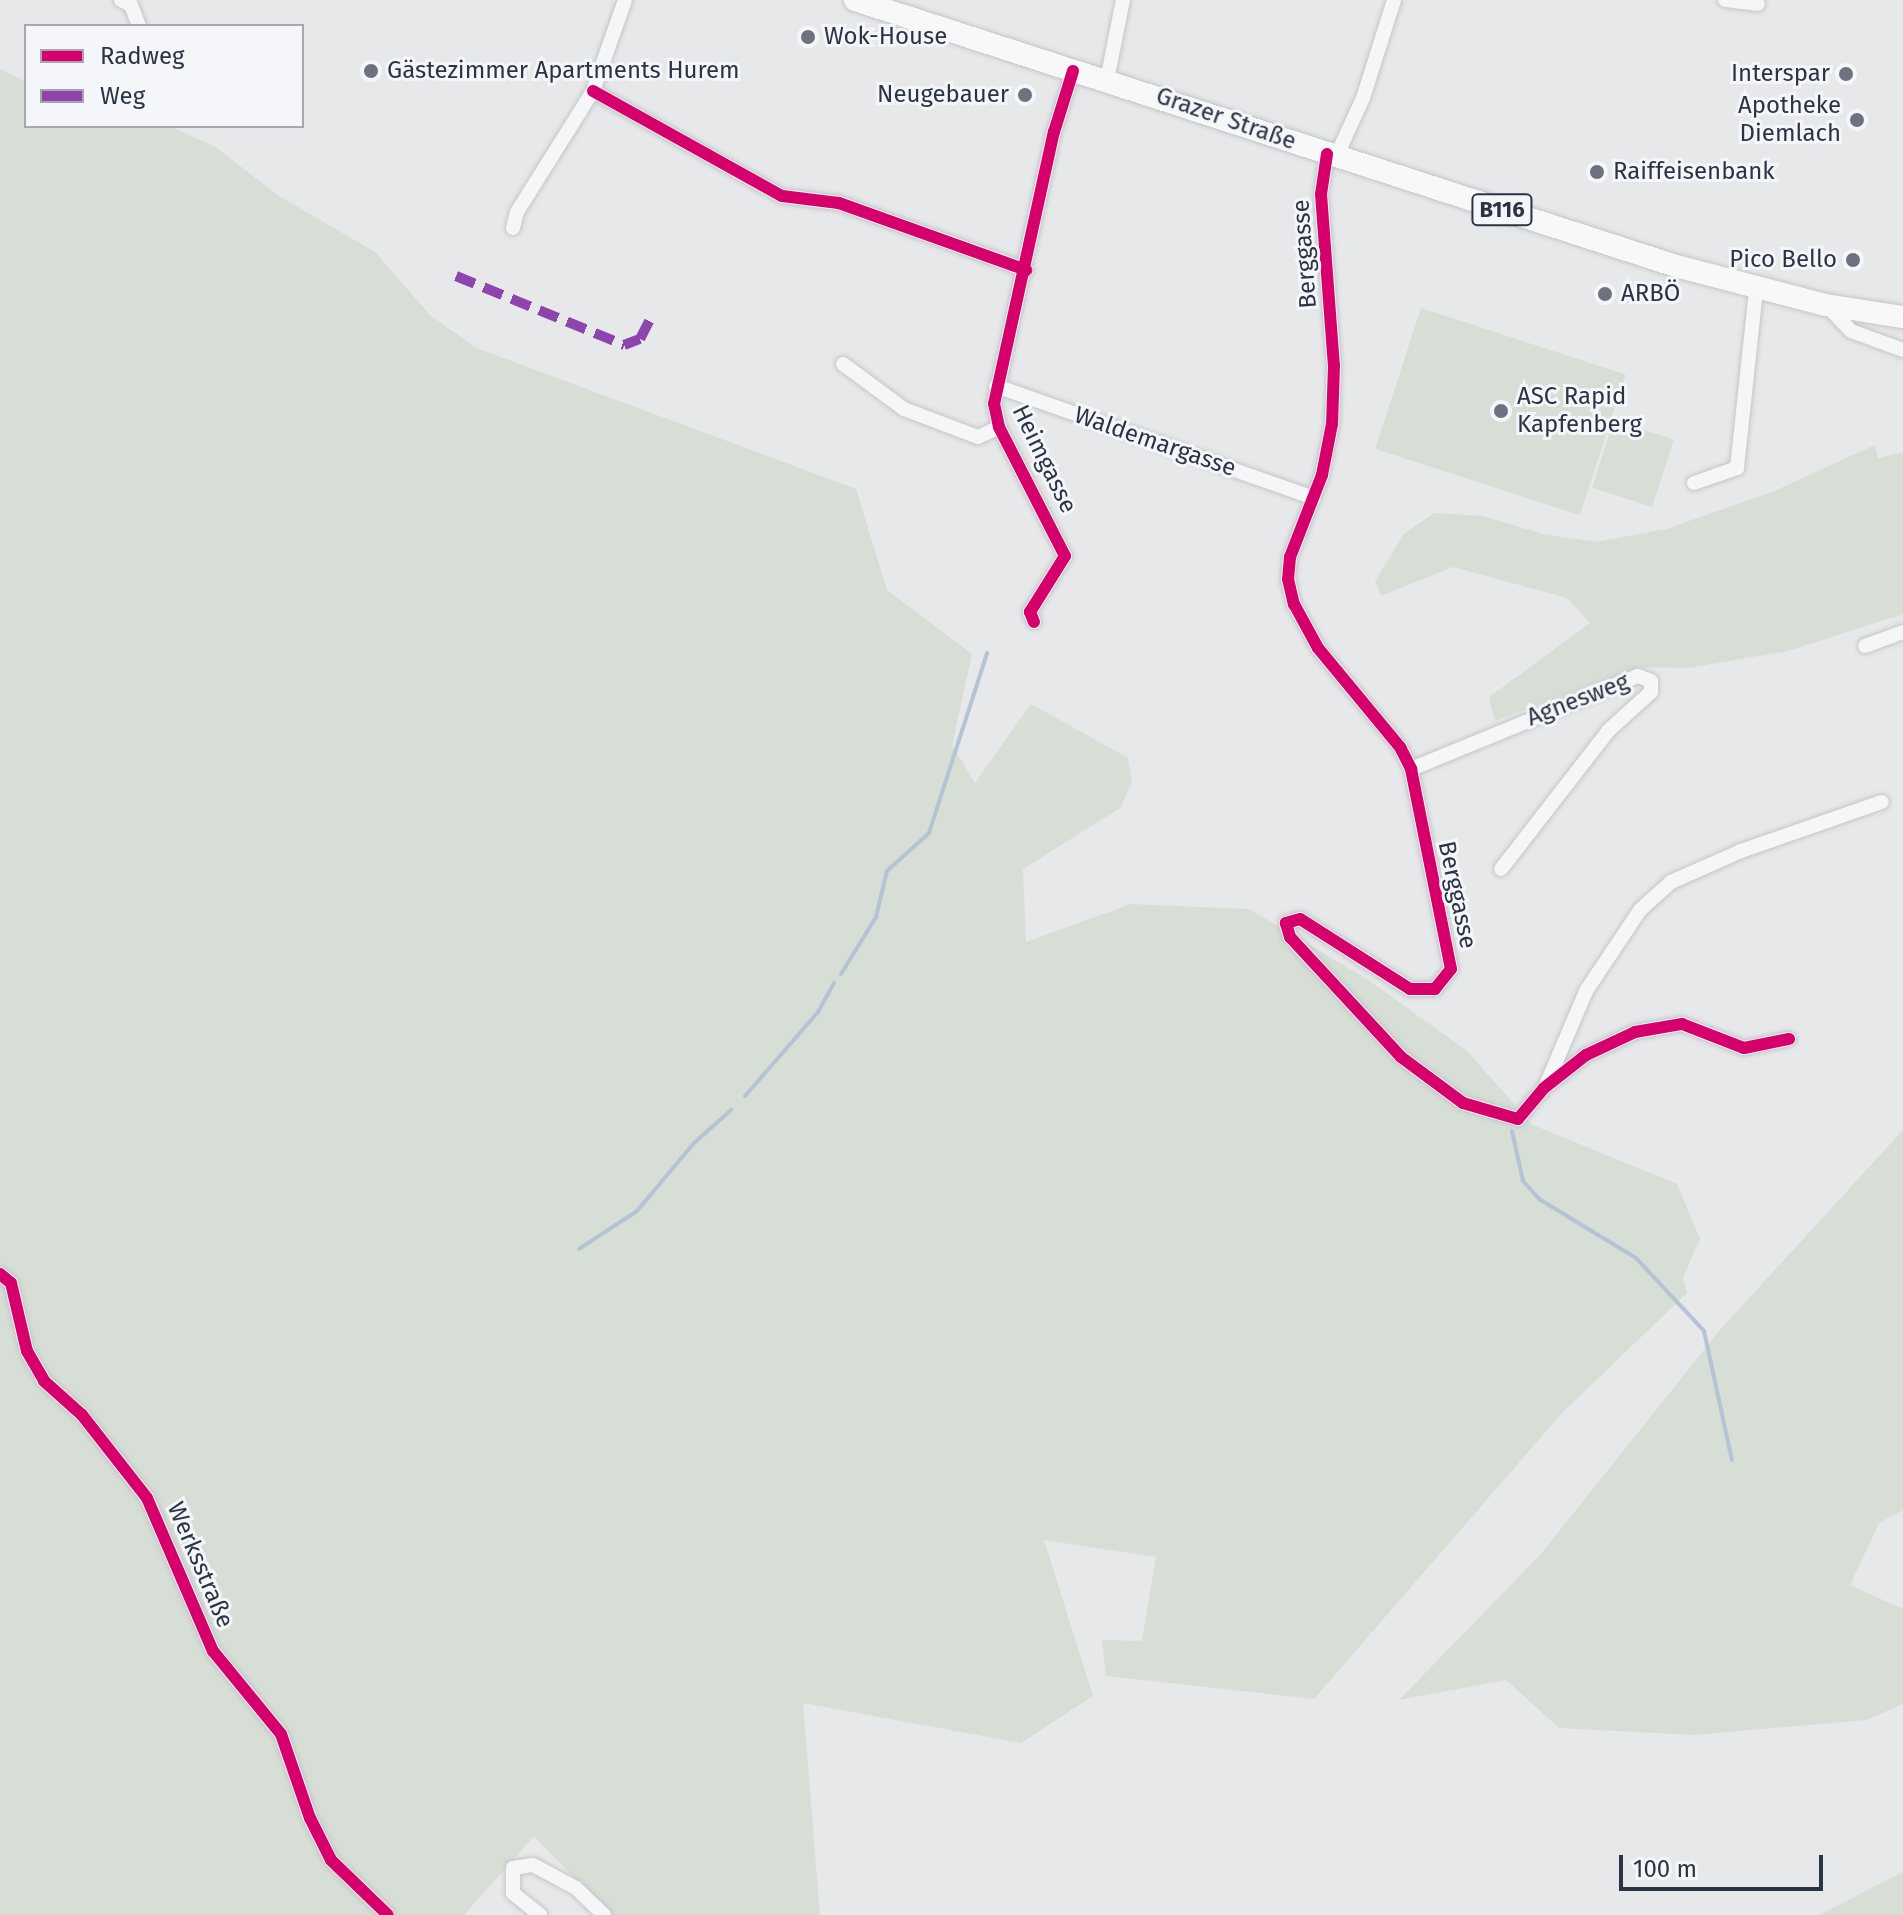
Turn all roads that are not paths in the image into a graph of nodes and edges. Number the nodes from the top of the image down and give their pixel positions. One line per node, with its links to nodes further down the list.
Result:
1 (121, 0): 8 (street)
2 (625, 0): 11 (street)
3 (855, 0): 9 (main road, Grazer Straße / B116)
4 (1123, 0): 10 (street)
5 (1394, 0): 12 (street, Berggasse)
6 (1725, 0): 7 (street)
7 (1758, 4)
8 (138, 24)
9 (1073, 71): 10 (main road, Grazer Straße / B116); 14 (street, Heimgasse)
10 (1107, 80): 12 (main road, Grazer Straße / B116)
11 (593, 91): 13 (street); 14 (street)
12 (1332, 156): 15 (main road, Grazer Straße / B116); 23 (street, Berggasse)
13 (513, 228)
14 (1026, 270): 20 (street, Heimgasse)
15 (1756, 289): 16 (main road, Grazer Straße / B116); 22 (street)
16 (1826, 305): 17 (main road, Grazer Straße / B116); 18 (street)
17 (1903, 317)
18 (1903, 350)
19 (843, 364): 21 (street)
20 (996, 386): 21 (street, Heimgasse); 23 (street, Waldemargasse)
21 (999, 427): 24 (street, Heimgasse)
22 (1694, 483)
23 (1314, 498): 27 (street, Berggasse)
24 (1034, 622)
25 (1903, 632): 26 (street)
26 (1865, 646)
27 (1411, 769): 29 (street, Agnesweg); 31 (street, Berggasse)
28 (1882, 802): 31 (street, Berggasse)
29 (1501, 869)
30 (1789, 1039): 31 (street, Berggasse)
31 (1544, 1088)
32 (0, 1274): 33 (street, Werksstraße)
33 (388, 1915)
34 (540, 1915): 35 (street)
35 (604, 1915)

